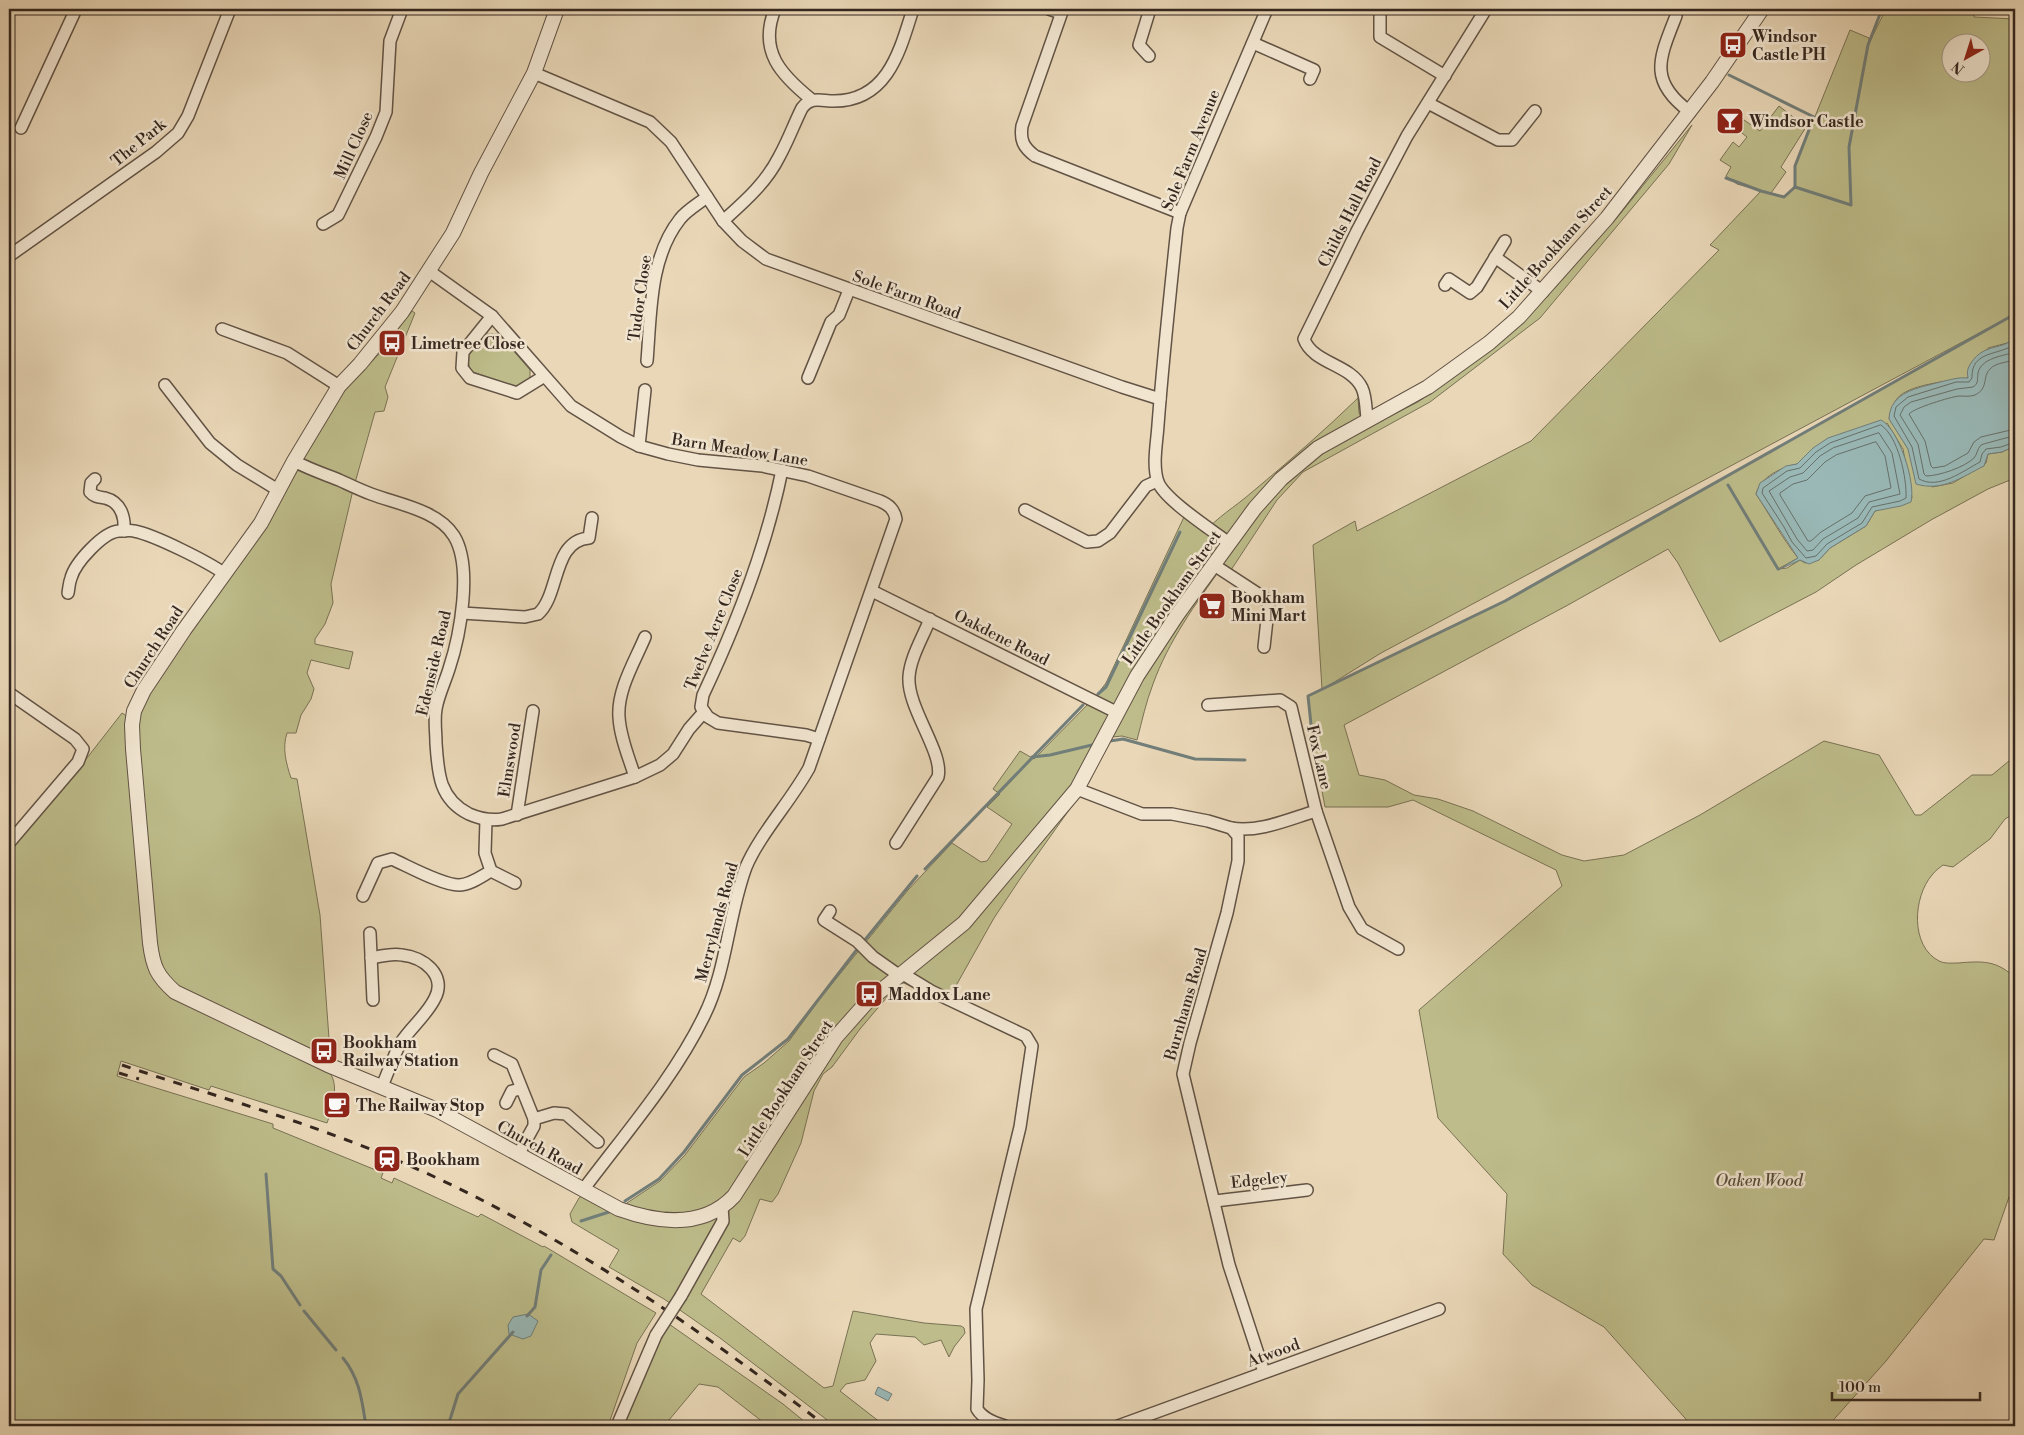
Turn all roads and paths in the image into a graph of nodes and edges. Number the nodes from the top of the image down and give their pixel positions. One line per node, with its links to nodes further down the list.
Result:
1 (76, 9): 24 (street)
2 (230, 9): 30 (street, The Park)
3 (402, 9): 28 (street, Mill Close)
4 (557, 9): 17 (street, Church Road)
5 (775, 9): 20 (street)
6 (913, 9): 20 (street)
7 (1049, 9): 12 (street)
8 (1150, 9): 16 (street)
9 (1267, 9): 15 (street, Sole Farm Avenue)
10 (1486, 9): 18 (street, Childs Hall Road)
11 (1762, 9): 23 (street, Little Bookham Street)
12 (1062, 11): 26 (street)
13 (1380, 16): 18 (street)
14 (1676, 16): 23 (street)
15 (1253, 42): 19 (street); 26 (street, Sole Farm Avenue)
16 (1149, 56)
17 (534, 73): 25 (street, Sole Farm Road); 32 (street, Church Road)
18 (1444, 76): 21 (street, Childs Hall Road)
19 (1310, 79)
20 (812, 100): 27 (street)
21 (1428, 103): 22 (street); 45 (street, Childs Hall Road)
22 (1535, 111)
23 (1690, 112): 35 (street, Little Bookham Street)
24 (21, 128)
25 (706, 197): 27 (street, Sole Farm Road); 38 (street, Tudor Close)
26 (1180, 213): 44 (street, Sole Farm Avenue)
27 (723, 221): 34 (street, Sole Farm Road)
28 (323, 224)
29 (1505, 241): 31 (street)
30 (9, 256)
31 (1495, 257): 33 (street); 35 (street)
32 (429, 271): 36 (street, Barn Meadow Lane); 42 (street, Church Road)
33 (1445, 285)
34 (849, 290): 40 (street); 44 (street, Sole Farm Road)
35 (1543, 292): 45 (street, Little Bookham Street)
36 (492, 316): 39 (street, Barn Meadow Lane); 39 (street)
37 (222, 329): 42 (street)
38 (647, 361)
39 (543, 376): 46 (street, Barn Meadow Lane)
40 (808, 378)
41 (165, 385): 51 (street)
42 (339, 386): 47 (street, Church Road)
43 (645, 390): 46 (street)
44 (1160, 399): 50 (street)
45 (1367, 419): 55 (street, Little Bookham Street)
46 (639, 446): 48 (street, Barn Meadow Lane)
47 (294, 460): 51 (street, Church Road); 60 (street, Edenside Road)
48 (782, 470): 58 (street, Barn Meadow Lane); 67 (street, Twelve Acre Close)
49 (95, 479): 54 (street)
50 (1158, 481): 52 (street); 55 (street)
51 (278, 490): 57 (street, Church Road)
52 (1025, 510)
53 (592, 518): 60 (street)
54 (124, 531): 57 (street); 59 (street)
55 (1229, 543): 56 (street, Little Bookham Street)
56 (1214, 565): 63 (street); 68 (street, Little Bookham Street)
57 (225, 574): 88 (street, Church Road)
58 (872, 592): 61 (street, Oakdene Road); 69 (street, Merrylands Road)
59 (68, 593)
60 (462, 613): 74 (street, Edenside Road)
61 (930, 619): 68 (street, Oakdene Road); 77 (street)
62 (645, 637): 70 (street)
63 (1264, 647)
64 (9, 693): 76 (street)
65 (1208, 705): 72 (street, Fox Lane)
66 (533, 711): 73 (street, Elmswood)
67 (704, 712): 69 (street, Twelve Acre Close); 70 (street)
68 (1118, 713): 71 (street, Little Bookham Street)
69 (819, 739): 94 (street, Merrylands Road)
70 (635, 777): 73 (street)
71 (1077, 789): 75 (street); 85 (street, Little Bookham Street)
72 (1316, 811): 75 (street, Fox Lane); 83 (street)
73 (517, 815): 74 (street)
74 (486, 820): 78 (street)
75 (1231, 828): 96 (street, Burnhams Road)
76 (9, 843)
77 (896, 844)
78 (492, 871): 79 (street); 80 (street)
79 (515, 883)
80 (363, 896)
81 (830, 911): 85 (street)
82 (370, 933): 84 (street)
83 (1398, 949)
84 (371, 958): 86 (street); 88 (street)
85 (901, 975): 97 (street, Little Bookham Street); 102 (street)
86 (372, 1000)
87 (494, 1055): 89 (street)
88 (382, 1086): 93 (street, Church Road)
89 (521, 1089): 90 (street); 91 (street)
90 (506, 1103)
91 (534, 1120): 92 (street); 93 (street)
92 (598, 1142)
93 (518, 1155): 94 (street, Church Road)
94 (583, 1190): 98 (street, Church Road)
95 (1307, 1190): 96 (street, Edgeley)
96 (1215, 1201): 100 (street, Burnhams Road)
97 (722, 1207): 98 (street, Little Bookham Street); 101 (street, bridge)
98 (648, 1218)
99 (1439, 1308): 100 (street, Atwood)
100 (1264, 1372): 103 (street, Atwood)
101 (617, 1426)
102 (1005, 1426)
103 (1118, 1426)

